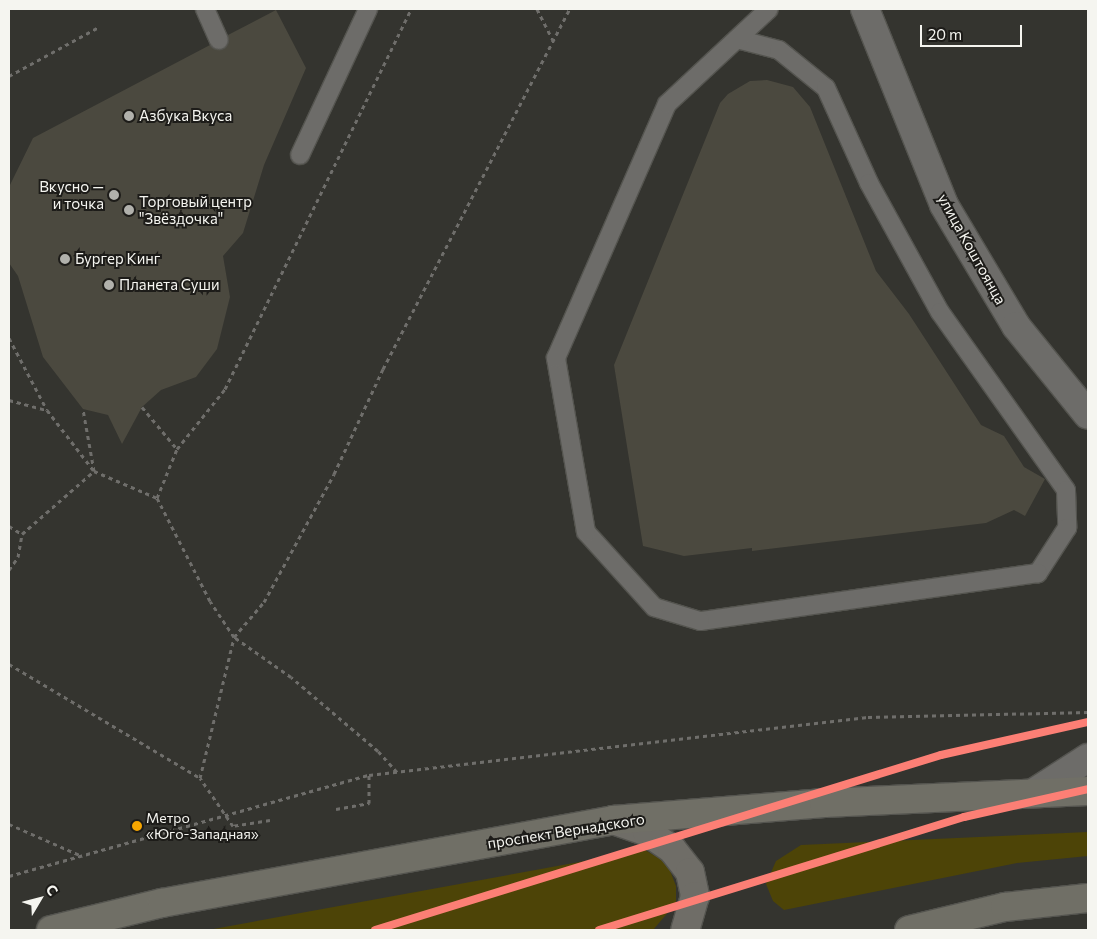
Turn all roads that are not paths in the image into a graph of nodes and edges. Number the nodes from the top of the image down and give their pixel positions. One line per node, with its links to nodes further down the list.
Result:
1 (204, 9): 6 (lane)
2 (368, 9): 7 (lane)
3 (769, 9): 5 (lane)
4 (865, 9): 8 (street, улица Коштоянца)
5 (737, 39): 5 (lane)
6 (219, 40)
7 (300, 154)
8 (1088, 415)
9 (1088, 758): 11 (street)
10 (1088, 791): 11 (main road, проспект Вернадского)
11 (1035, 792): 12 (main road, проспект Вернадского)
12 (613, 820): 14 (main road, проспект Вернадского); 15 (main road)
13 (1088, 898): 16 (main road)
14 (51, 930)
15 (685, 930)
16 (909, 930)

